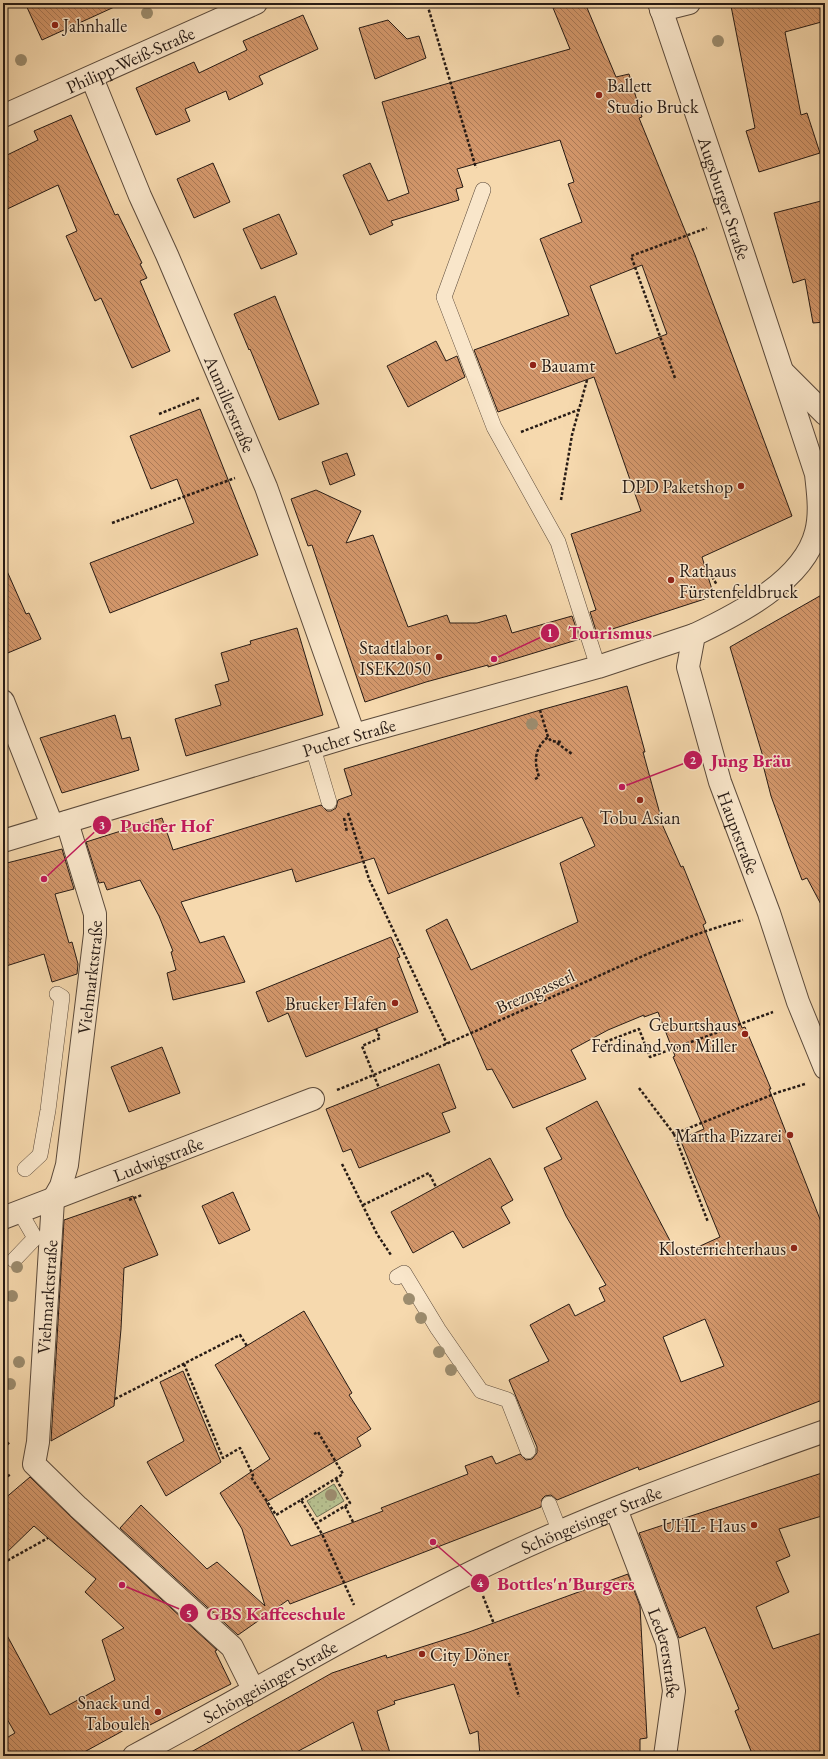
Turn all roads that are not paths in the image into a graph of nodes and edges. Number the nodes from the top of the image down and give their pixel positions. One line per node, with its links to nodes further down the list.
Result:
1 (256, 3): 4 (street, Philipp-Weiß-Straße)
2 (689, 3): 3 (street)
3 (660, 7): 7 (street, Augsburger Straße)
4 (92, 78): 5 (street, Philipp-Weiß-Straße); 13 (street, Aumillerstraße)
5 (3, 116)
6 (483, 190): 11 (lane)
7 (781, 371): 8 (street, Augsburger Straße); 9 (street, Augsburger Straße)
8 (825, 414)
9 (816, 555): 10 (street)
10 (694, 635): 11 (street, Pucher Straße); 19 (street, Hauptstraße)
11 (598, 667): 13 (street, Pucher Straße)
12 (3, 701): 16 (street, Viehmarktstraße)
13 (354, 735): 14 (street, Pucher Straße)
14 (313, 748): 15 (lane); 16 (street, Pucher Straße)
15 (329, 802)
16 (60, 824): 17 (street, Pucher Straße); 22 (street, Viehmarktstraße)
17 (3, 841)
18 (57, 994): 21 (lane)
19 (818, 1075)
20 (313, 1099): 22 (street, Ludwigstraße)
21 (25, 1169)
22 (54, 1200): 23 (street, Ludwigstraße); 31 (street, Viehmarktstraße)
23 (11, 1215): 24 (lane)
24 (14, 1260)
25 (401, 1275): 27 (lane)
26 (825, 1430): 29 (street, Schöngeisinger Straße)
27 (528, 1451)
28 (549, 1504): 30 (lane)
29 (616, 1509): 30 (street, Schöngeisinger Straße); 33 (street, Ledererstraße)
30 (560, 1532): 31 (street, Schöngeisinger Straße)
31 (253, 1689): 32 (street, Schöngeisinger Straße)
32 (134, 1756)
33 (665, 1756)

